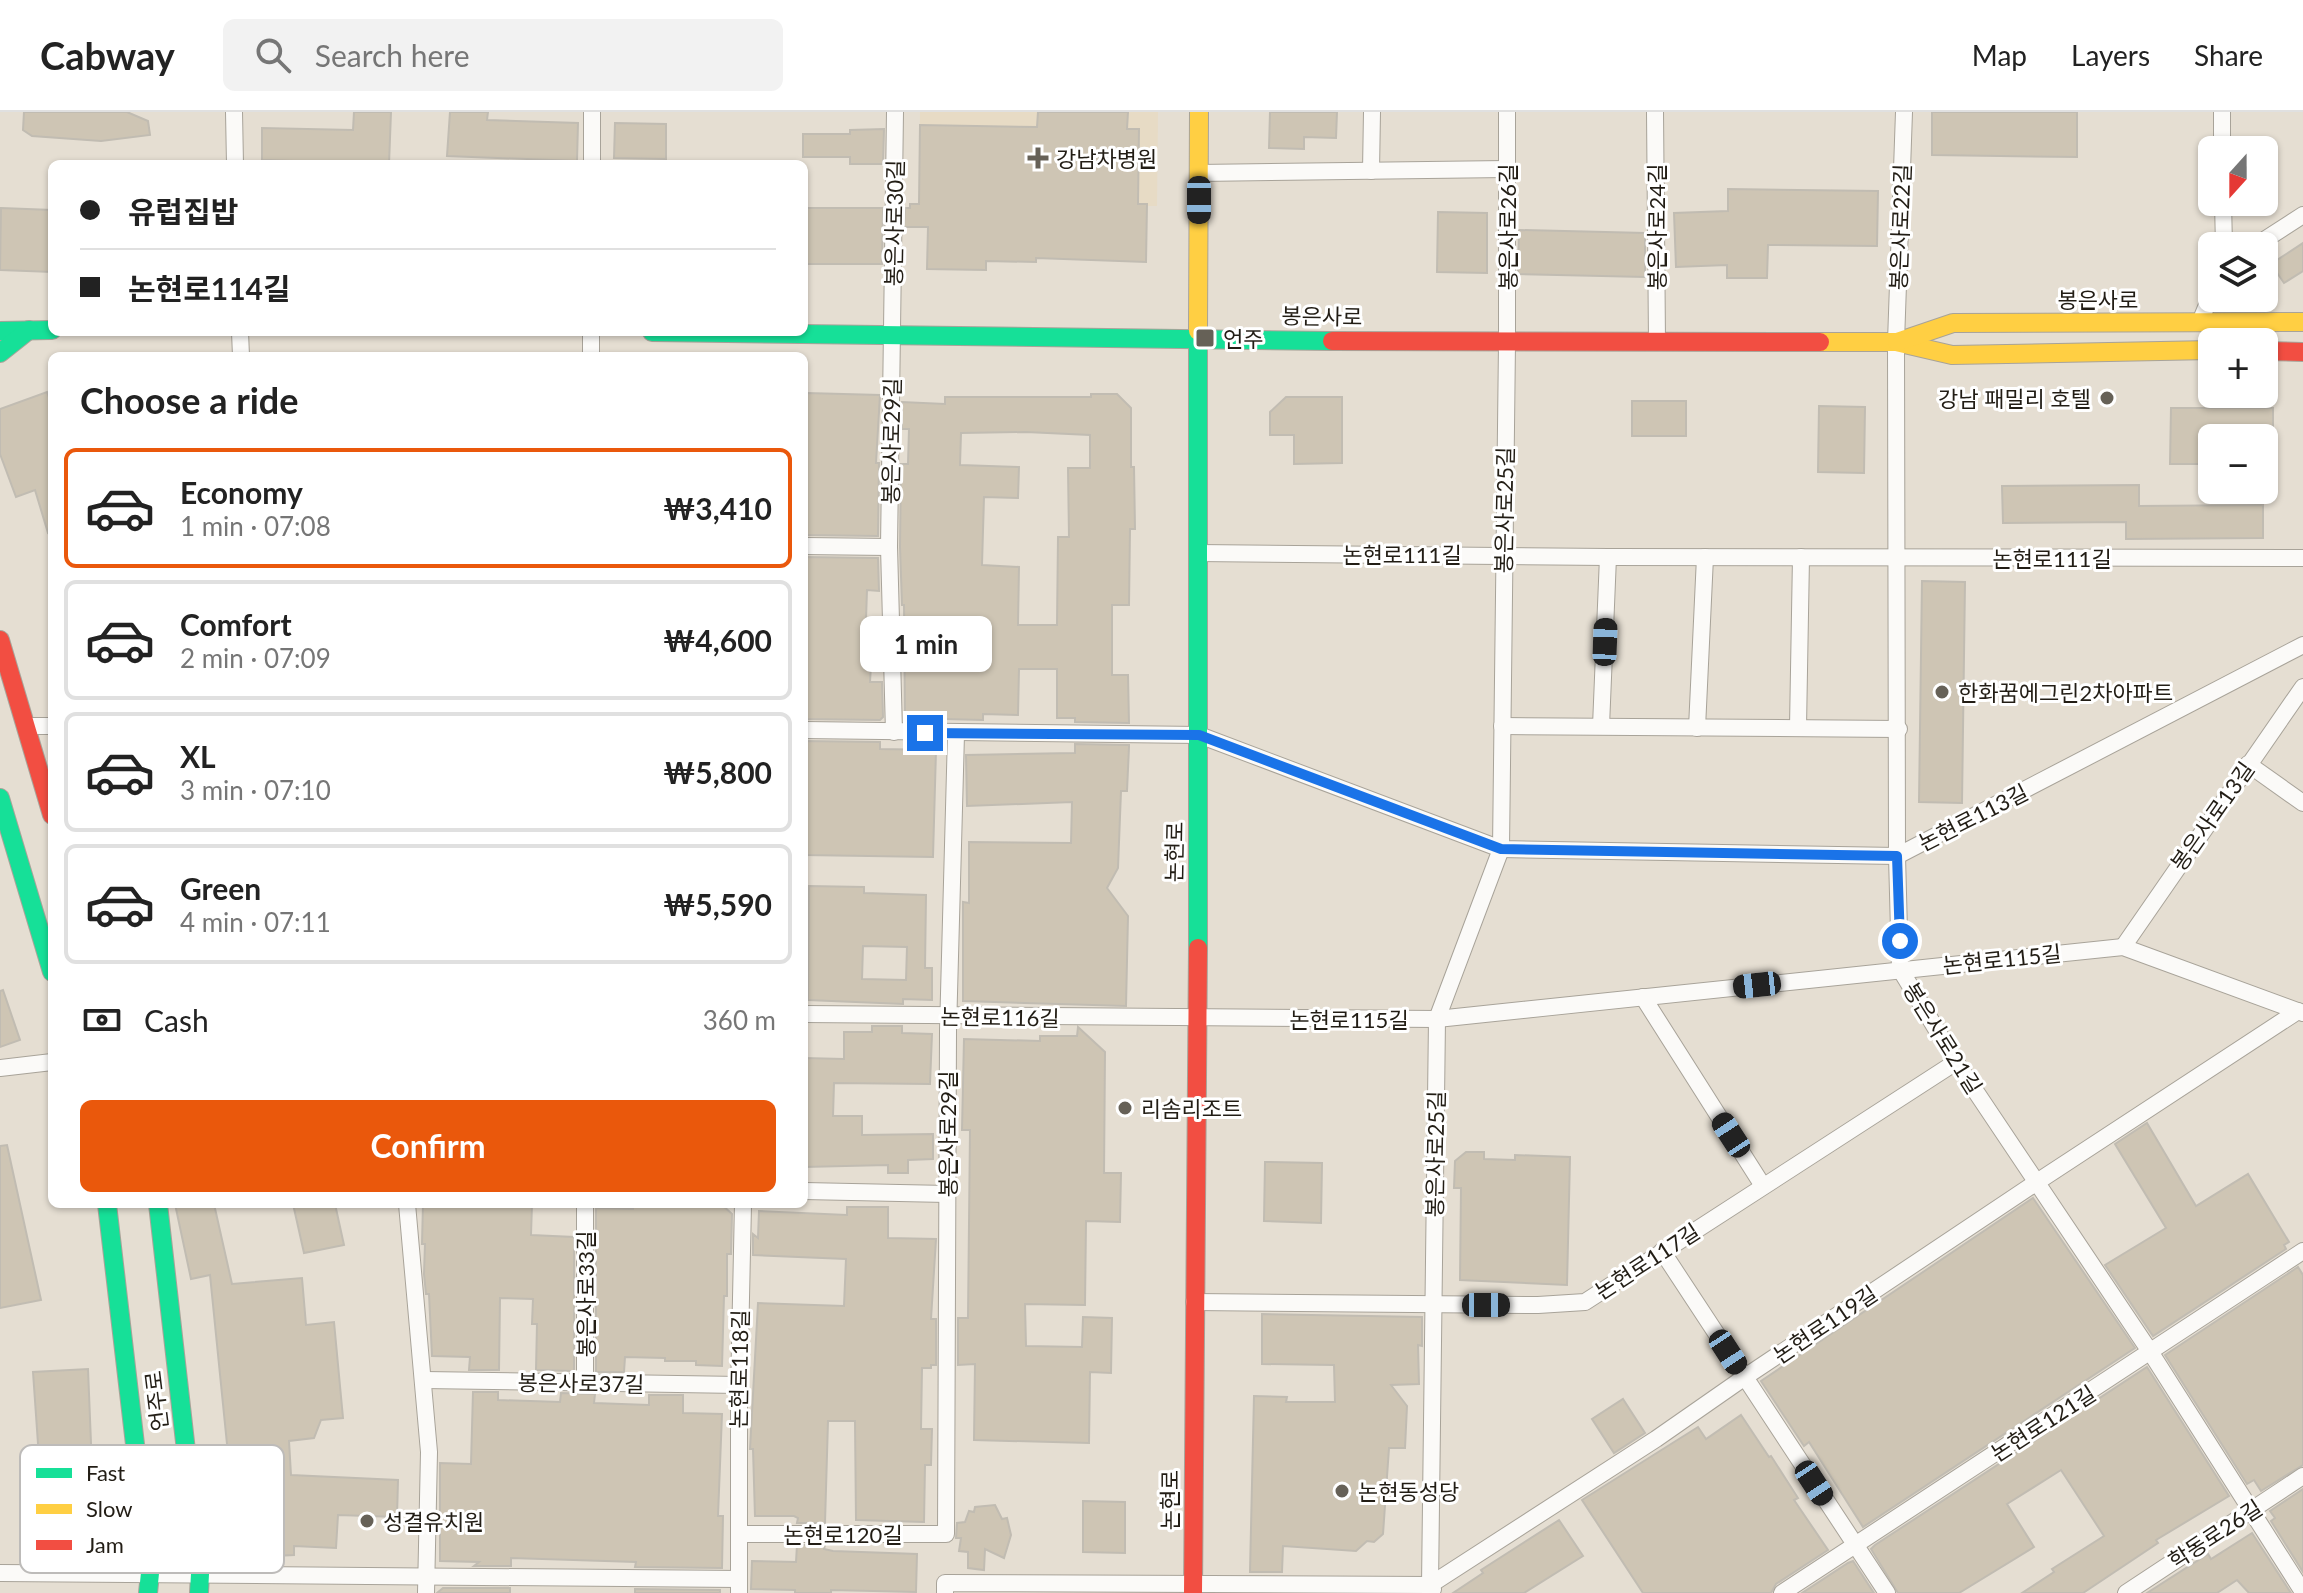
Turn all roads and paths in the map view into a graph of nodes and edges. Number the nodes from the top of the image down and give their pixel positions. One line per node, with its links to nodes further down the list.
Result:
1 (234, 112): 11 (street)
2 (592, 112): 12 (street)
3 (895, 112): 25 (street, 봉은사로30길)
4 (1199, 112): 15 (main road, 논현로)
5 (1372, 112): 14 (street)
6 (1507, 112): 13 (street, 봉은사로26길)
7 (1655, 112): 27 (street, 봉은사로24길)
8 (1904, 112): 28 (street, 봉은사로22길)
9 (2222, 112): 10 (street)
10 (2222, 136)
11 (235, 160)
12 (592, 160)
13 (1506, 169): 14 (street); 29 (street, 봉은사로26길)
14 (1371, 171): 15 (street)
15 (1198, 173): 26 (main road, 논현로)
16 (2303, 215): 17 (street)
17 (2277, 232)
18 (2204, 312): 19 (street)
19 (2200, 322): 20 (main road, 봉은사로); 28 (main road, 봉은사로)
20 (2303, 322)
21 (29, 330): 22 (main road); 23 (main road); 33 (main road)
22 (48, 330)
23 (0, 331)
24 (808, 334): 25 (main road, 봉은사로)
25 (893, 335): 26 (main road, 봉은사로); 35 (street, 봉은사로29길)
26 (1200, 338): 29 (main road, 봉은사로); 36 (main road, 논현로)
27 (1657, 341): 28 (main road, 봉은사로); 29 (main road, 봉은사로)
28 (1896, 342): 30 (main road, 봉은사로); 41 (street, 봉은사로21길)
29 (1507, 343): 37 (street, 봉은사로25길)
30 (2198, 350)
31 (2278, 351): 32 (main road)
32 (2303, 352)
33 (0, 353)
34 (808, 546): 35 (street)
35 (889, 547): 54 (street, 봉은사로29길)
36 (1197, 553): 37 (street, 논현로111길); 56 (main road, 논현로)
37 (1503, 555): 38 (street, 논현로111길); 48 (street, 봉은사로25길)
38 (1608, 557): 39 (street, 논현로111길); 49 (street)
39 (1705, 557): 40 (street, 논현로111길); 51 (street)
40 (1801, 557): 41 (street, 논현로111길); 50 (street)
41 (1898, 558): 42 (street, 논현로111길); 52 (street, 봉은사로21길)
42 (2303, 558)
43 (0, 640): 46 (main road)
44 (2303, 645): 62 (street, 논현로113길)
45 (2303, 687): 57 (street, 봉은사로13길)
46 (25, 726): 47 (street); 59 (main road)
47 (48, 726)
48 (1502, 726): 49 (street); 61 (street, 봉은사로25길)
49 (1601, 726): 51 (street)
50 (1798, 727): 51 (street); 52 (street)
51 (1697, 728)
52 (1899, 729): 62 (street, 봉은사로21길)
53 (808, 730): 54 (street)
54 (894, 732): 55 (street)
55 (956, 734): 56 (street); 69 (street, 봉은사로29길)
56 (1199, 735): 61 (street, 논현로113길); 70 (main road, 논현로)
57 (2248, 764): 60 (street); 63 (street, 봉은사로13길)
58 (0, 798): 64 (main road)
59 (48, 802)
60 (2303, 803)
61 (1501, 849): 62 (street, 논현로113길); 71 (street, 봉은사로25길)
62 (1897, 856): 65 (street, 봉은사로21길)
63 (2123, 947): 65 (street, 논현로115길); 67 (street, 논현로115길)
64 (48, 959)
65 (1900, 969): 66 (street, 논현로115길); 73 (street, 봉은사로21길)
66 (1643, 997): 71 (street, 논현로115길); 76 (street)
67 (2300, 1012): 75 (street, 논현로119길)
68 (808, 1014): 69 (street, 논현로116길)
69 (948, 1016): 70 (street, 논현로116길); 78 (street, 봉은사로29길)
70 (1197, 1018): 71 (street, 논현로115길); 86 (main road, 논현로)
71 (1437, 1019): 87 (street, 봉은사로25길)
72 (48, 1062): 74 (street)
73 (1956, 1062): 75 (street, 봉은사로21길); 76 (street, 논현로117길)
74 (0, 1068)
75 (2037, 1182): 88 (street, 봉은사로21길); 89 (street, 논현로119길)
76 (1763, 1186): 84 (street, 논현로117길)
77 (808, 1191): 78 (street)
78 (947, 1194): 98 (street, 봉은사로29길)
79 (107, 1208): 93 (main road, 언주로)
80 (158, 1208): 94 (main road, 언주로)
81 (407, 1208): 90 (street)
82 (585, 1208): 91 (street, 봉은사로33길)
83 (743, 1208): 92 (street, 논현로118길)
84 (1662, 1251): 87 (street, 논현로117길); 89 (street)
85 (2303, 1251): 88 (street, 논현로121길)
86 (1194, 1302): 87 (street, 논현로117길); 106 (main road, 논현로)
87 (1434, 1304): 107 (street, 봉은사로25길)
88 (2151, 1353): 96 (street, 봉은사로21길); 99 (street, 논현로121길)
89 (1745, 1377): 99 (street); 107 (street, 논현로119길)
90 (424, 1380): 91 (street, 봉은사로37길); 103 (street)
91 (585, 1384): 92 (street, 봉은사로37길)
92 (739, 1385): 97 (street, 논현로118길)
93 (135, 1445)
94 (185, 1445)
95 (2303, 1476): 96 (street, 학동로26길)
96 (2252, 1509): 108 (street, 봉은사로21길); 112 (street, 학동로26길)
97 (740, 1534): 98 (street, 논현로120길); 104 (street, 논현로118길)
98 (946, 1534)
99 (1855, 1546): 110 (street, 논현로121길); 111 (street)
100 (0, 1573): 101 (street)
101 (150, 1573): 102 (street); 109 (main road, 언주로)
102 (200, 1584): 103 (street)
103 (426, 1585): 104 (street)
104 (739, 1586)
105 (945, 1588): 106 (street)
106 (1192, 1588): 107 (street)
107 (1433, 1589)
108 (2303, 1592)
109 (148, 1593)
110 (1782, 1593)
111 (1887, 1593)
112 (2126, 1593)

